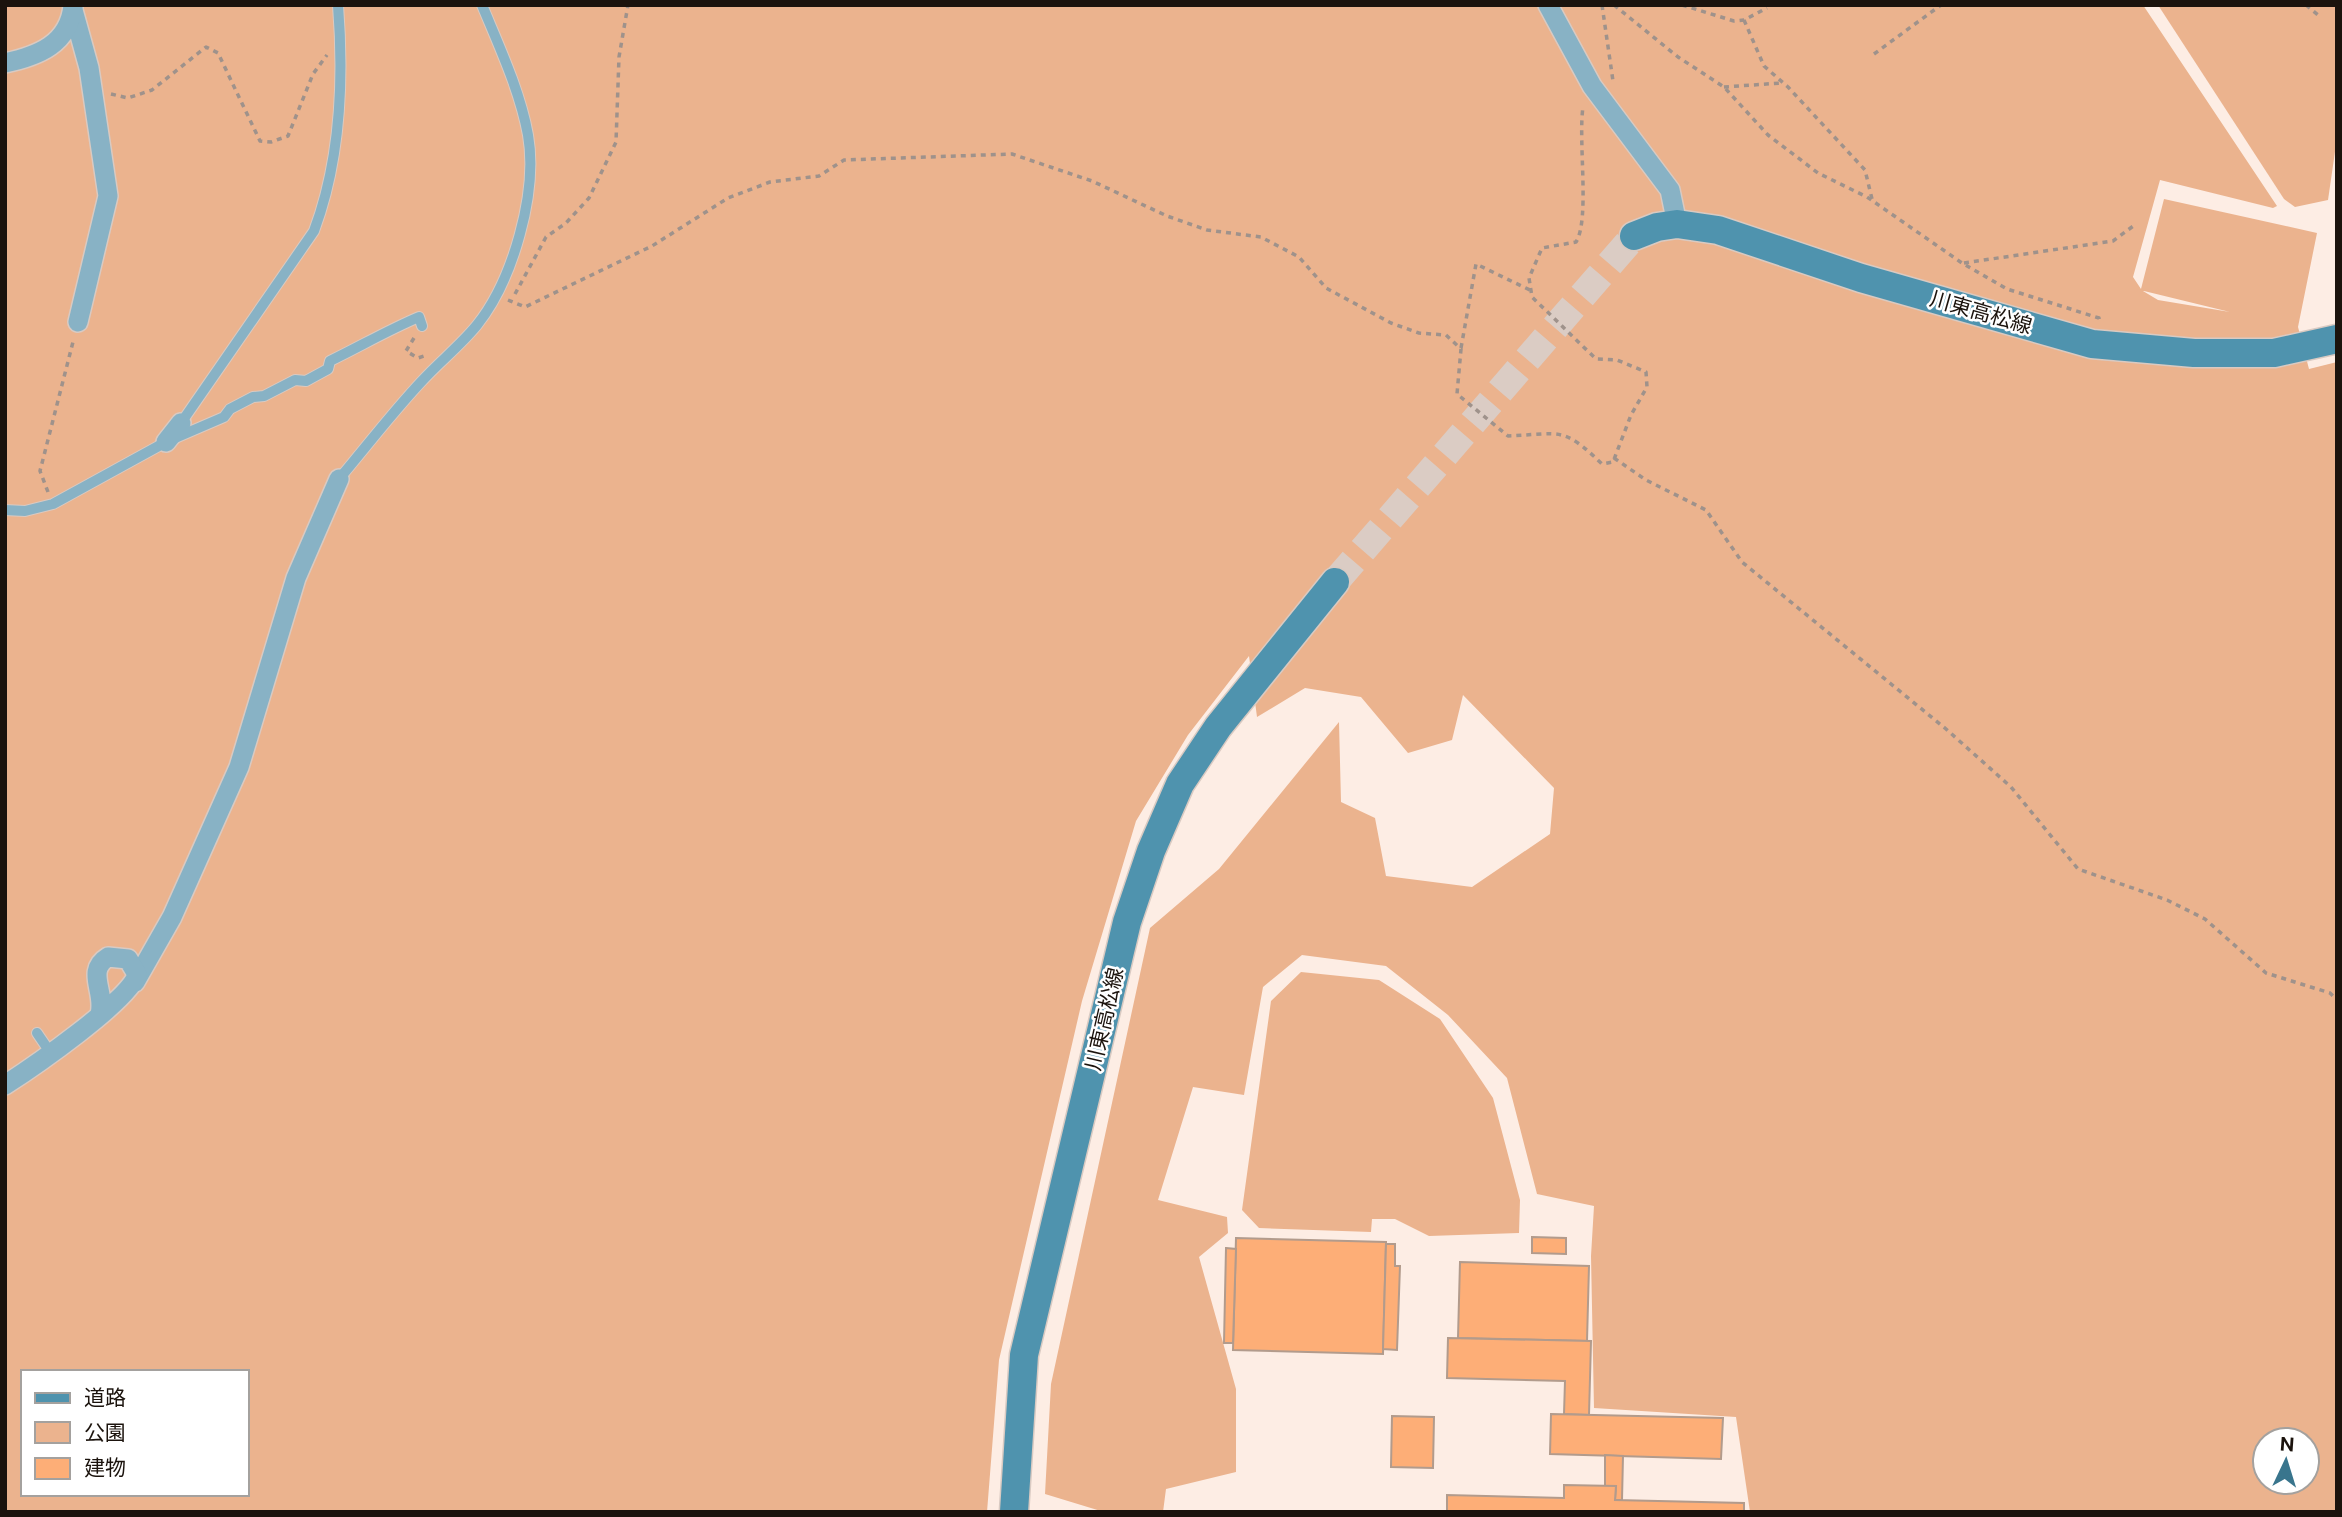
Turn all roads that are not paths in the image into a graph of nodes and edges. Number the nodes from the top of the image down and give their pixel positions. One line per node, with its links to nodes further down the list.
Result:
1 (338, 5): 11 (lane)
2 (482, 5): 13 (lane)
3 (1548, 5): 6 (street)
4 (73, 8): 5 (street); 8 (street)
5 (5, 63)
6 (1677, 224): 7 (main road, 川東高松線); 10 (main road, 川東高松線)
7 (1634, 236)
8 (78, 322)
9 (422, 326): 12 (lane)
10 (2337, 339)
11 (181, 422): 12 (street)
12 (166, 442): 14 (lane)
13 (339, 479): 16 (street)
14 (5, 510)
15 (1335, 582): 21 (main road, 川東高松線)
16 (135, 982): 17 (street); 17 (street)
17 (100, 1014): 19 (street)
18 (37, 1033): 19 (lane)
19 (52, 1055): 20 (street)
20 (5, 1085)
21 (1014, 1512)

